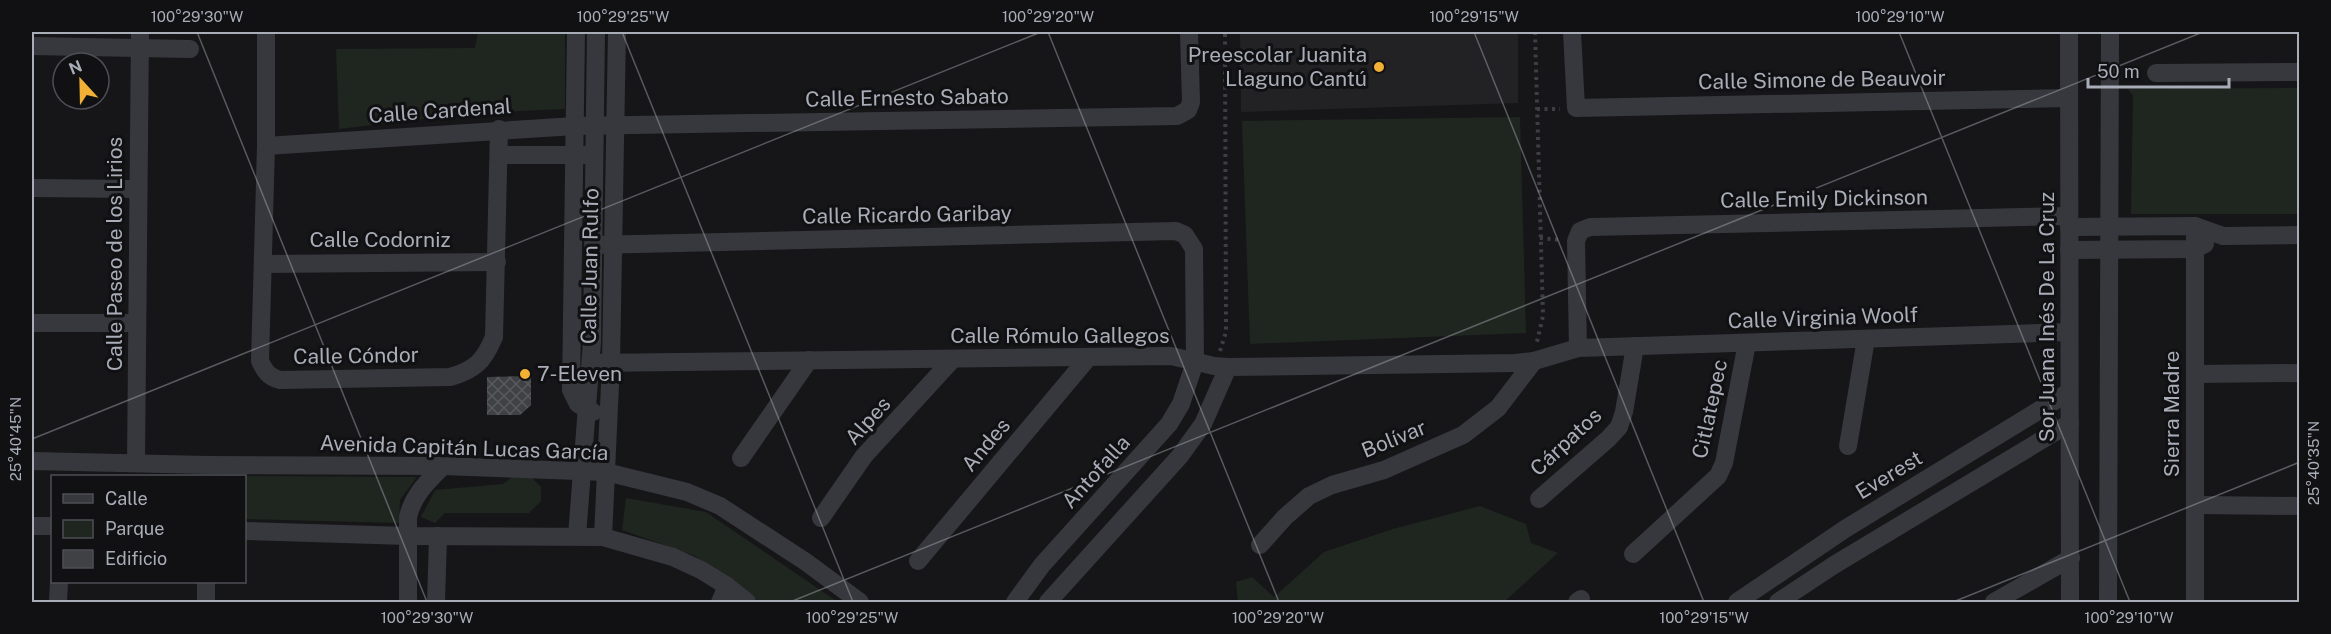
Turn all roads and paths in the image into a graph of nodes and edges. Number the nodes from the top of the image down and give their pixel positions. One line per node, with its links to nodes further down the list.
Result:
1 (266, 32): 21 (street, Calle Cóndor)
2 (576, 32): 18 (street, Calle Juan Rulfo)
3 (596, 32): 19 (street, Calle Juan Rulfo)
4 (617, 32): 17 (street, Calle Juan Rulfo)
5 (1189, 32): 17 (street, Calle Ernesto Sabato)
6 (1225, 32): 55 (path)
7 (1535, 32): 51 (path)
8 (1572, 32): 16 (street, Calle Simone de Beauvoir)
9 (2069, 32): 16 (street, Sor Juana Inés De La Cruz)
10 (2110, 32): 30 (street)
11 (140, 40): 12 (street); 13 (street); 27 (street, Calle Paseo de los Lirios)
12 (32, 46)
13 (190, 49)
14 (2300, 72): 15 (street)
15 (2156, 73)
16 (2069, 98): 28 (street, Sor Juana Inés De La Cruz)
17 (617, 125): 19 (street, Calle Cardenal); 25 (street, Calle Juan Rulfo)
18 (575, 126): 19 (street, Calle Cardenal); 20 (street, Calle Cardenal); 23 (street, Calle Juan Rulfo)
19 (595, 126): 24 (street, Calle Juan Rulfo)
20 (499, 129): 21 (street, Calle Cardenal); 22 (street, Calle Cóndor)
21 (266, 146): 40 (street, Calle Cóndor)
22 (500, 155): 23 (street); 39 (street, Calle Cóndor)
23 (575, 155): 24 (street); 59 (street, Calle Juan Rulfo)
24 (595, 155): 25 (street); 33 (street, Calle Juan Rulfo)
25 (616, 155): 34 (street, Calle Juan Rulfo)
26 (32, 188): 27 (street)
27 (137, 189): 42 (street, Calle Paseo de los Lirios)
28 (2069, 222): 30 (street, Calle Emily Dickinson); 36 (street, Sor Juana Inés De La Cruz); 47 (street, Calle Emily Dickinson)
29 (2195, 226): 30 (street, Calle Emily Dickinson); 32 (street); 38 (street, Sierra Madre)
30 (2110, 227): 37 (street)
31 (2300, 235): 32 (street)
32 (2223, 236): 38 (street)
33 (594, 245): 34 (street, Calle Ricardo Garibay); 53 (street, Calle Juan Rulfo)
34 (612, 245): 35 (street, Calle Ricardo Garibay); 54 (street, Calle Juan Rulfo)
35 (1194, 249): 52 (street, Antofalla)
36 (2069, 249): 37 (street); 43 (street, Sor Juana Inés De La Cruz)
37 (2109, 249): 38 (street); 100 (street)
38 (2195, 249): 57 (street, Sierra Madre)
39 (497, 262): 40 (street, Calle Codorniz); 40 (street, Calle Cóndor)
40 (263, 264)
41 (32, 323): 42 (street)
42 (137, 324): 65 (street, Calle Paseo de los Lirios)
43 (2069, 332): 44 (street, Calle Virginia Woolf); 58 (street, Sor Juana Inés De La Cruz)
44 (1866, 339): 45 (street, Calle Virginia Woolf); 62 (street)
45 (1747, 343): 46 (street, Calle Virginia Woolf); 82 (street, Citlatepec)
46 (1635, 346): 47 (street, Calle Virginia Woolf); 70 (street, Cárpatos)
47 (1578, 348): 51 (street, Calle Rómulo Gallegos)
48 (1088, 358): 49 (street, Calle Rómulo Gallegos); 52 (street, Calle Rómulo Gallegos); 84 (street, Andes)
49 (953, 359): 50 (street, Calle Rómulo Gallegos); 73 (street, Alpes)
50 (809, 360): 54 (street, Calle Rómulo Gallegos); 63 (street)
51 (1533, 361): 55 (street, Calle Rómulo Gallegos); 81 (street, Bolívar)
52 (1195, 362): 55 (street, Calle Rómulo Gallegos); 94 (street, Antofalla)
53 (591, 363): 54 (street, Calle Rómulo Gallegos); 59 (street, Calle Juan Rulfo)
54 (611, 363): 60 (street, Calle Juan Rulfo)
55 (1221, 367): 95 (street)
56 (2300, 373): 57 (street)
57 (2195, 374): 71 (street, Sierra Madre)
58 (2069, 392): 61 (street, Sor Juana Inés De La Cruz); 96 (street, Everest)
59 (588, 411): 60 (street); 67 (street, Calle Juan Rulfo)
60 (609, 417): 69 (street, Calle Juan Rulfo)
61 (2070, 423): 83 (street, Sor Juana Inés De La Cruz); 97 (street)
62 (1848, 446)
63 (741, 458)
64 (32, 460): 65 (street, Avenida Capitán Lucas García)
65 (136, 462): 68 (street, Avenida Capitán Lucas García)
66 (443, 466): 67 (street, Avenida Capitán Lucas García); 68 (street, Avenida Capitán Lucas García); 77 (street)
67 (582, 470): 69 (street, Avenida Capitán Lucas García); 79 (street, Calle Juan Rulfo)
68 (207, 471)
69 (606, 472): 80 (street, Calle Juan Rulfo); 93 (street, Avenida Capitán Lucas García)
70 (1539, 499)
71 (2195, 505): 72 (street); 101 (street, Sierra Madre)
72 (2300, 506)
73 (821, 518)
74 (32, 525): 75 (street)
75 (51, 526)
76 (246, 531): 77 (street)
77 (408, 536): 78 (street); 90 (street)
78 (438, 536): 79 (street); 91 (street)
79 (577, 536): 80 (street)
80 (603, 537): 87 (street)
81 (1260, 545)
82 (1633, 554)
83 (2071, 558): 98 (street); 99 (street, Sor Juana Inés De La Cruz)
84 (918, 561)
85 (59, 583): 88 (street)
86 (206, 583): 89 (street)
87 (723, 594): 92 (street)
88 (58, 603)
89 (206, 603)
90 (408, 603)
91 (436, 603)
92 (747, 603)
93 (860, 603)
94 (1014, 603)
95 (1048, 603)
96 (1737, 603)
97 (1778, 603)
98 (1994, 603)
99 (2070, 603)
100 (2108, 603)
101 (2195, 603)

